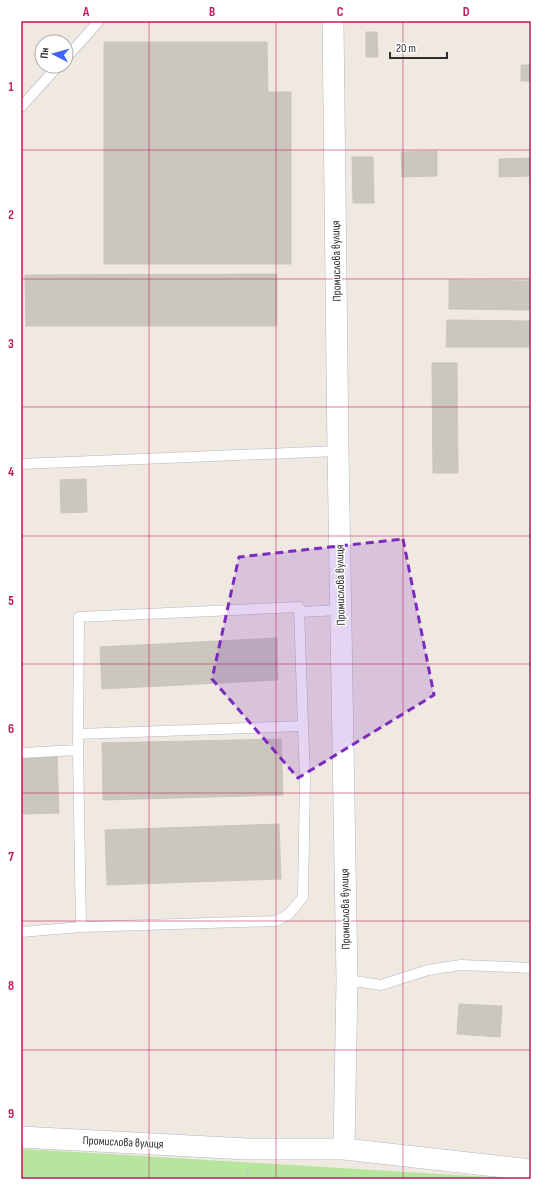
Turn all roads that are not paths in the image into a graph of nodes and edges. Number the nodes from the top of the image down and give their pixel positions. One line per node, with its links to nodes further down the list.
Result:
1 (99, 21): 3 (lane)
2 (333, 21): 6 (street, Промислова вулиця)
3 (74, 49)
4 (51, 74): 5 (lane)
5 (21, 108)
6 (338, 451): 7 (lane); 8 (street, Промислова вулиця)
7 (21, 464)
8 (340, 610): 9 (lane); 17 (street, Промислова вулиця)
9 (299, 612): 10 (lane); 11 (lane)
10 (303, 726): 11 (lane); 14 (lane)
11 (78, 734): 12 (lane)
12 (78, 750): 13 (lane); 14 (lane)
13 (21, 753)
14 (81, 927): 15 (lane)
15 (21, 932)
16 (531, 968): 17 (lane)
17 (347, 980): 19 (street, Промислова вулиця)
18 (21, 1137): 19 (street, Промислова вулиця)
19 (344, 1149): 20 (street, Промислова вулиця)
20 (531, 1170)

